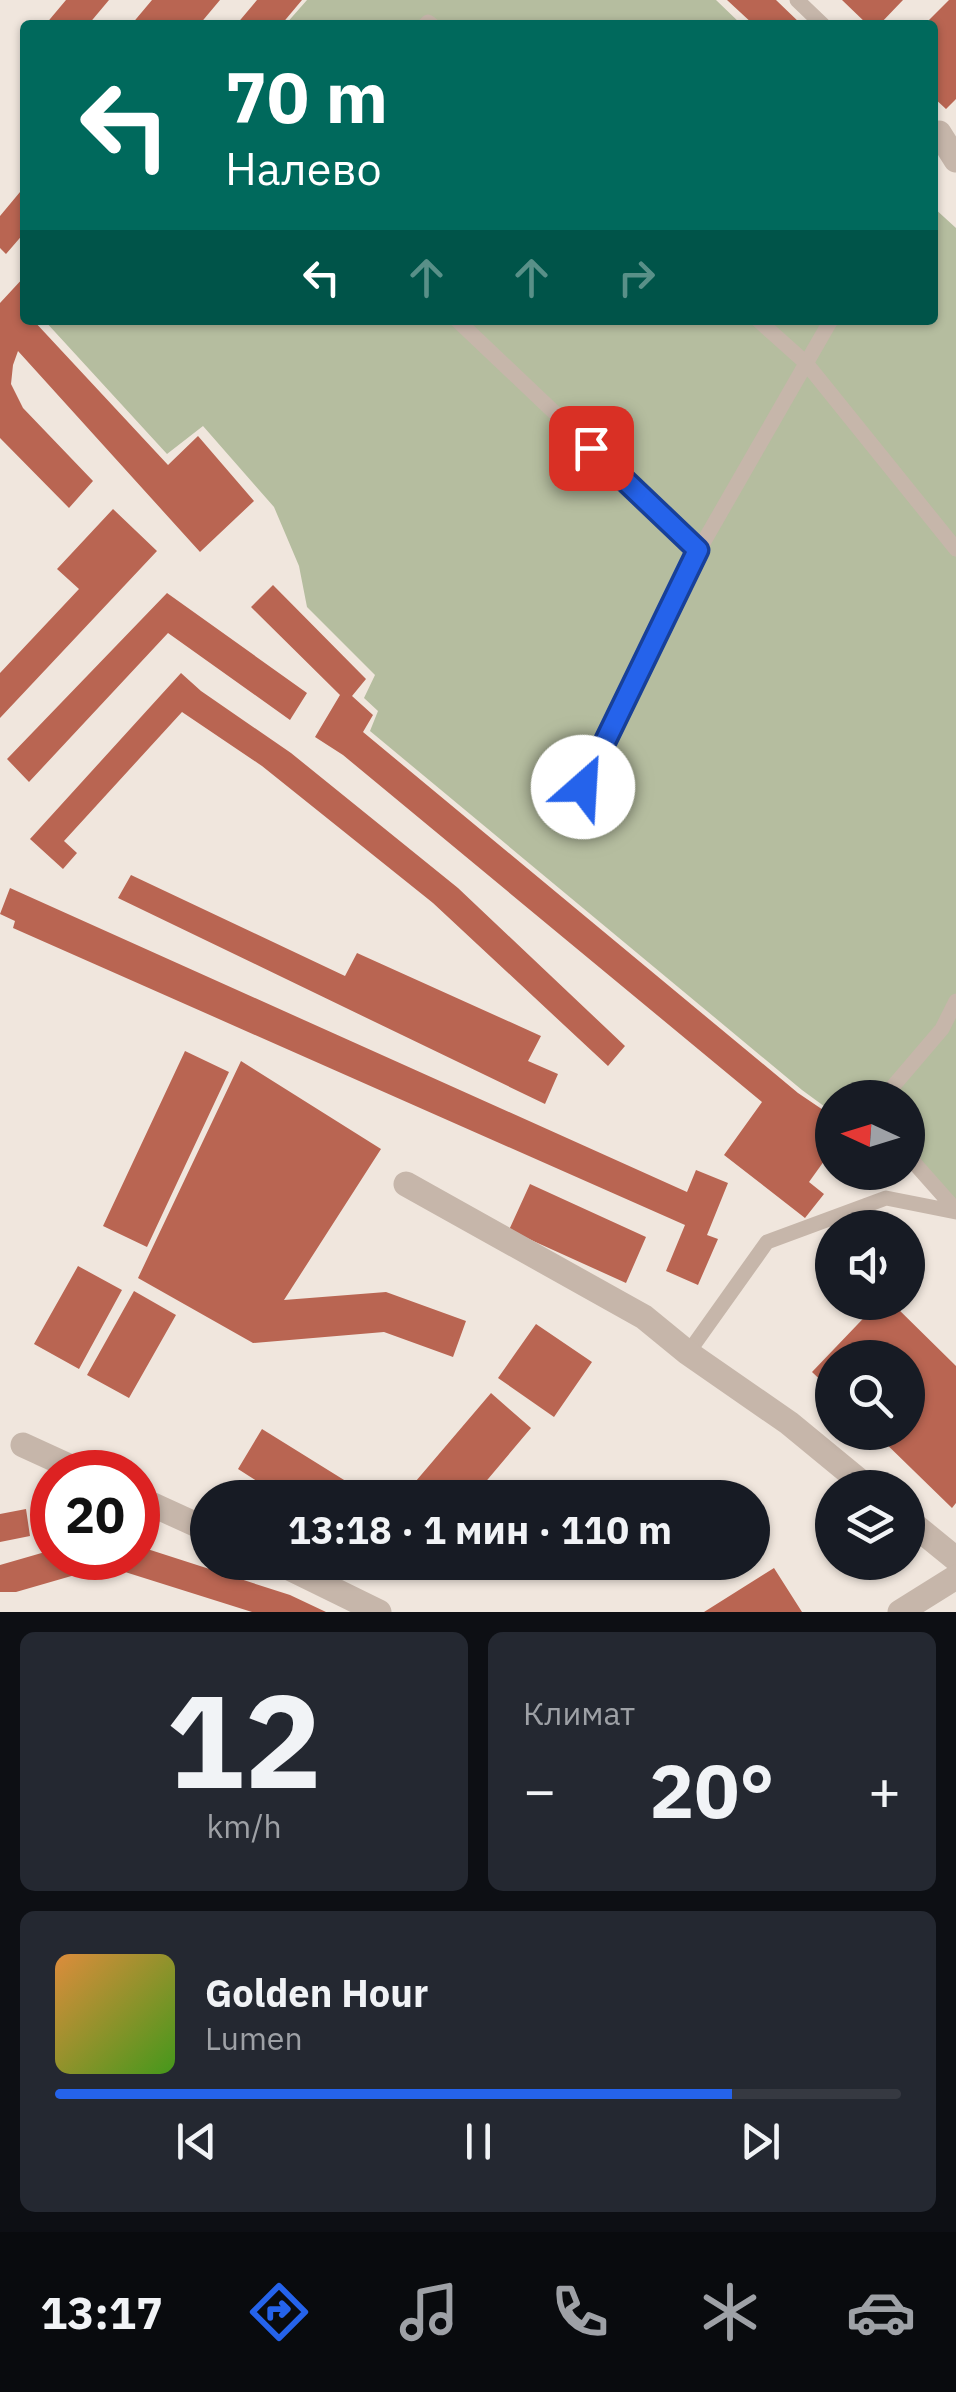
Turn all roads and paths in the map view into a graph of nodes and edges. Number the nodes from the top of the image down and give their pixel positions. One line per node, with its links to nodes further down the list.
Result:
1 (797, 0): 2 (lane)
2 (818, 20)
3 (938, 140): 4 (street)
4 (956, 160)
5 (462, 325): 10 (lane)
6 (764, 325): 8 (lane)
7 (828, 325): 8 (lane)
8 (806, 363): 9 (lane); 10 (lane)
9 (956, 549)
10 (698, 550): 11 (lane)
11 (583, 787)
12 (956, 1000): 13 (lane)
13 (898, 1080)
14 (925, 1175): 16 (lane)
15 (406, 1184): 17 (street)
16 (956, 1211): 17 (lane)
17 (688, 1352): 20 (street)
18 (23, 1445): 19 (street)
19 (34, 1450)
20 (846, 1470)
21 (160, 1508): 22 (street)
22 (190, 1522)
23 (925, 1534): 24 (street)
24 (956, 1559)
25 (956, 1577): 28 (street)
26 (314, 1580): 27 (street)
27 (379, 1612)
28 (900, 1612)

